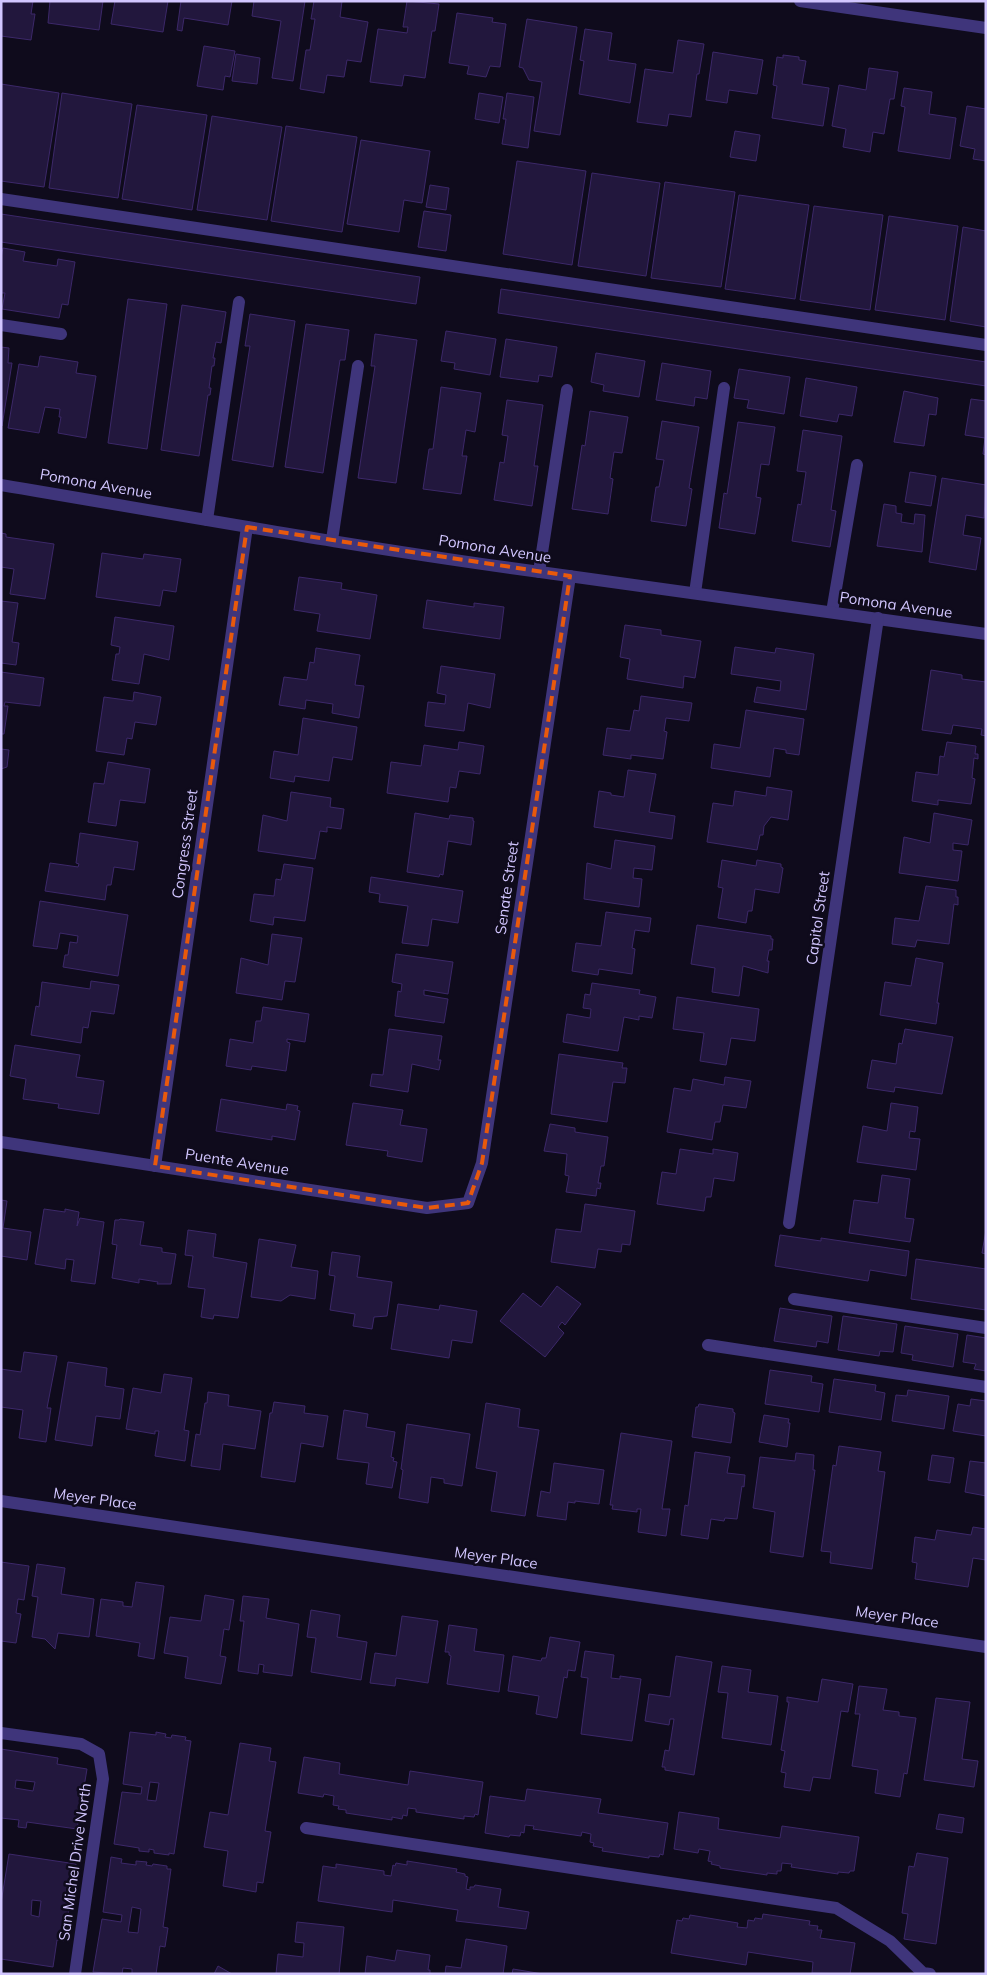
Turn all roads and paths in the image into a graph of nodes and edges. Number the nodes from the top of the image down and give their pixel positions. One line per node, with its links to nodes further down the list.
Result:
1 (800, 1): 2 (street)
2 (986, 28)
3 (1, 199): 7 (street)
4 (239, 302): 13 (street)
5 (1, 325): 6 (street)
6 (61, 334)
7 (986, 345)
8 (358, 366): 15 (street)
9 (724, 388): 18 (street)
10 (567, 390): 16 (street)
11 (857, 465): 19 (street)
12 (1, 485): 13 (street, Pomona Avenue)
13 (206, 520): 14 (street, Pomona Avenue)
14 (247, 527): 15 (street, Pomona Avenue); 23 (street, Congress Street)
15 (332, 540): 16 (street, Pomona Avenue)
16 (539, 572): 17 (street, Pomona Avenue)
17 (570, 576): 18 (street, Pomona Avenue); 24 (street, Senate Street)
18 (695, 593): 19 (street, Pomona Avenue)
19 (832, 612): 20 (street, Pomona Avenue)
20 (878, 618): 21 (street, Pomona Avenue); 25 (street, Capitol Street)
21 (986, 634)
22 (1, 1142): 23 (street, Puente Avenue)
23 (155, 1166): 24 (street, Puente Avenue)
24 (468, 1203)
25 (789, 1223)
26 (794, 1299): 27 (street)
27 (986, 1328)
28 (708, 1345): 29 (street)
29 (986, 1387)
30 (1, 1501): 31 (street, Meyer Place)
31 (986, 1647)
32 (1, 1733): 34 (street, San Michel Drive North)
33 (306, 1828): 35 (street)
34 (75, 1974)
35 (930, 1974)

